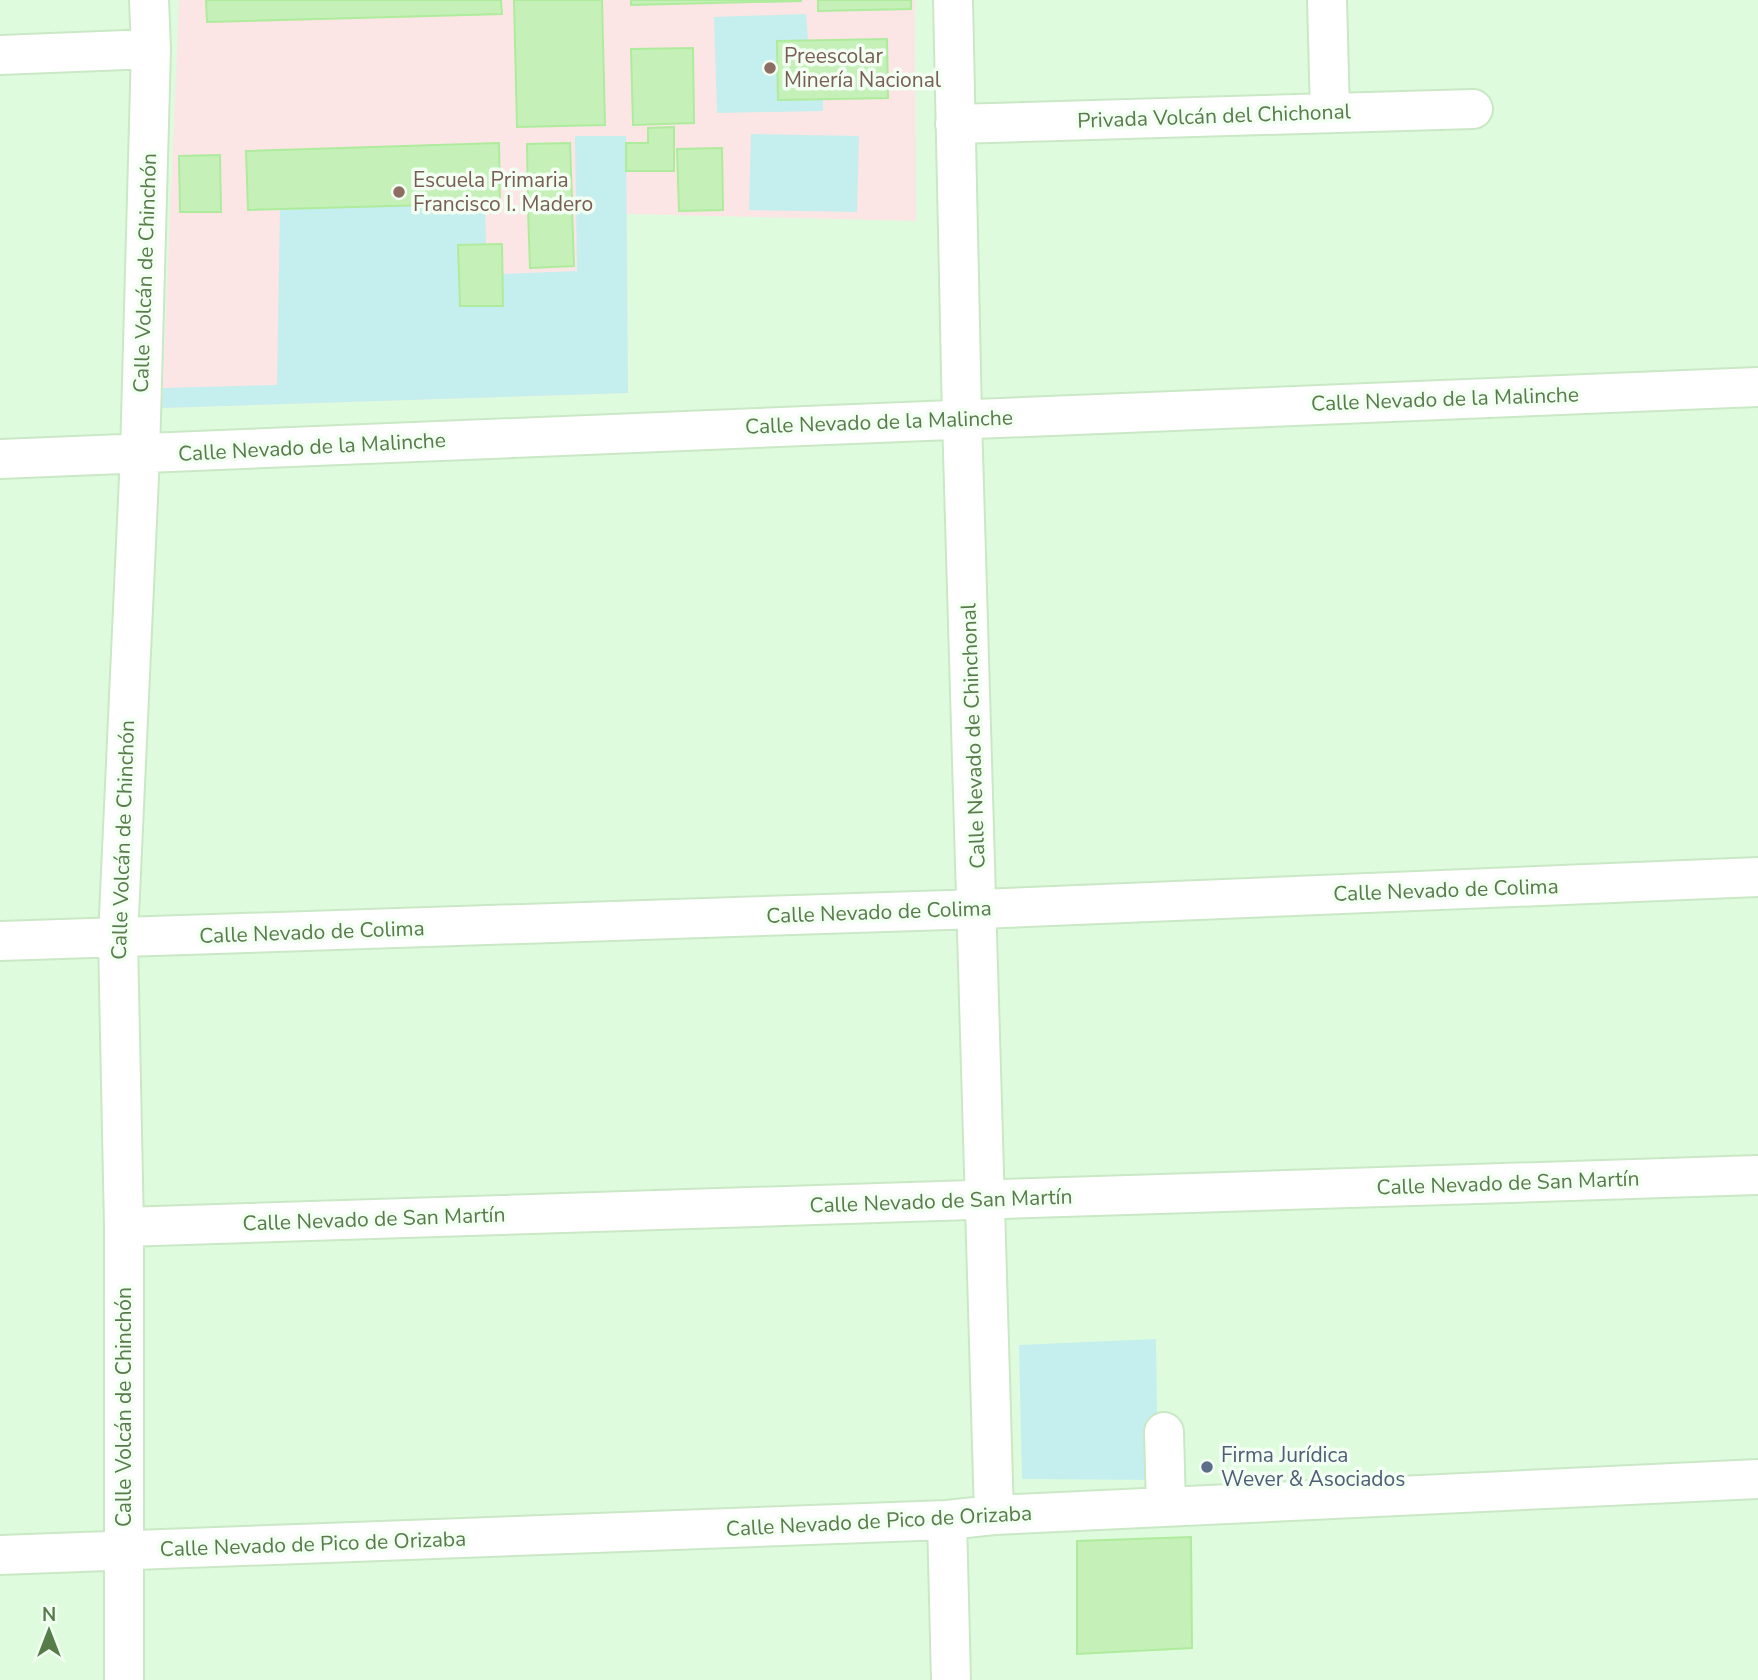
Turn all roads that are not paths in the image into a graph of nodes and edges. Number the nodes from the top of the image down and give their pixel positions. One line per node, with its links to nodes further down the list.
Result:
1 (149, 0): 4 (street, Calle Volcán de Chinchón)
2 (953, 0): 8 (street, Calle Nevado de Chinchonal)
3 (1327, 0): 7 (street)
4 (151, 49): 5 (street); 11 (street, Calle Volcán de Chinchón)
5 (0, 55)
6 (1473, 109): 7 (street, Privada Volcán del Chichonal)
7 (1330, 113): 8 (street, Privada Volcán del Chichonal)
8 (956, 124): 10 (street, Calle Nevado de Chinchonal)
9 (1758, 387): 10 (street, Calle Nevado de la Malinche)
10 (962, 418): 11 (street, Calle Nevado de la Malinche); 14 (street, Calle Nevado de Chinchonal)
11 (140, 454): 12 (street, Calle Nevado de la Malinche); 15 (street, Calle Volcán de Chinchón)
12 (0, 459)
13 (1758, 877): 14 (street, Calle Nevado de Colima)
14 (979, 909): 15 (street, Calle Nevado de Colima); 18 (street, Calle Nevado de Chinchonal)
15 (118, 938): 16 (street, Calle Nevado de Colima); 19 (street, Calle Volcán de Chinchón)
16 (0, 941)
17 (1758, 1175): 18 (street, Calle Nevado de San Martín)
18 (987, 1199): 19 (street, Calle Nevado de San Martín); 23 (street, Calle Nevado de Chinchonal)
19 (124, 1227): 25 (street, Calle Volcán de Chinchón)
20 (1164, 1432): 22 (street)
21 (1758, 1479): 22 (street, Calle Nevado de Pico de Orizaba)
22 (1166, 1507): 23 (street, Calle Nevado de Pico de Orizaba)
23 (994, 1515): 24 (street, Calle Nevado de Pico de Orizaba)
24 (947, 1520): 25 (street, Calle Nevado de Pico de Orizaba); 28 (street)
25 (124, 1551): 26 (street, Calle Nevado de Pico de Orizaba); 27 (street, Calle Volcán de Chinchón)
26 (0, 1555)
27 (124, 1680)
28 (951, 1680)

